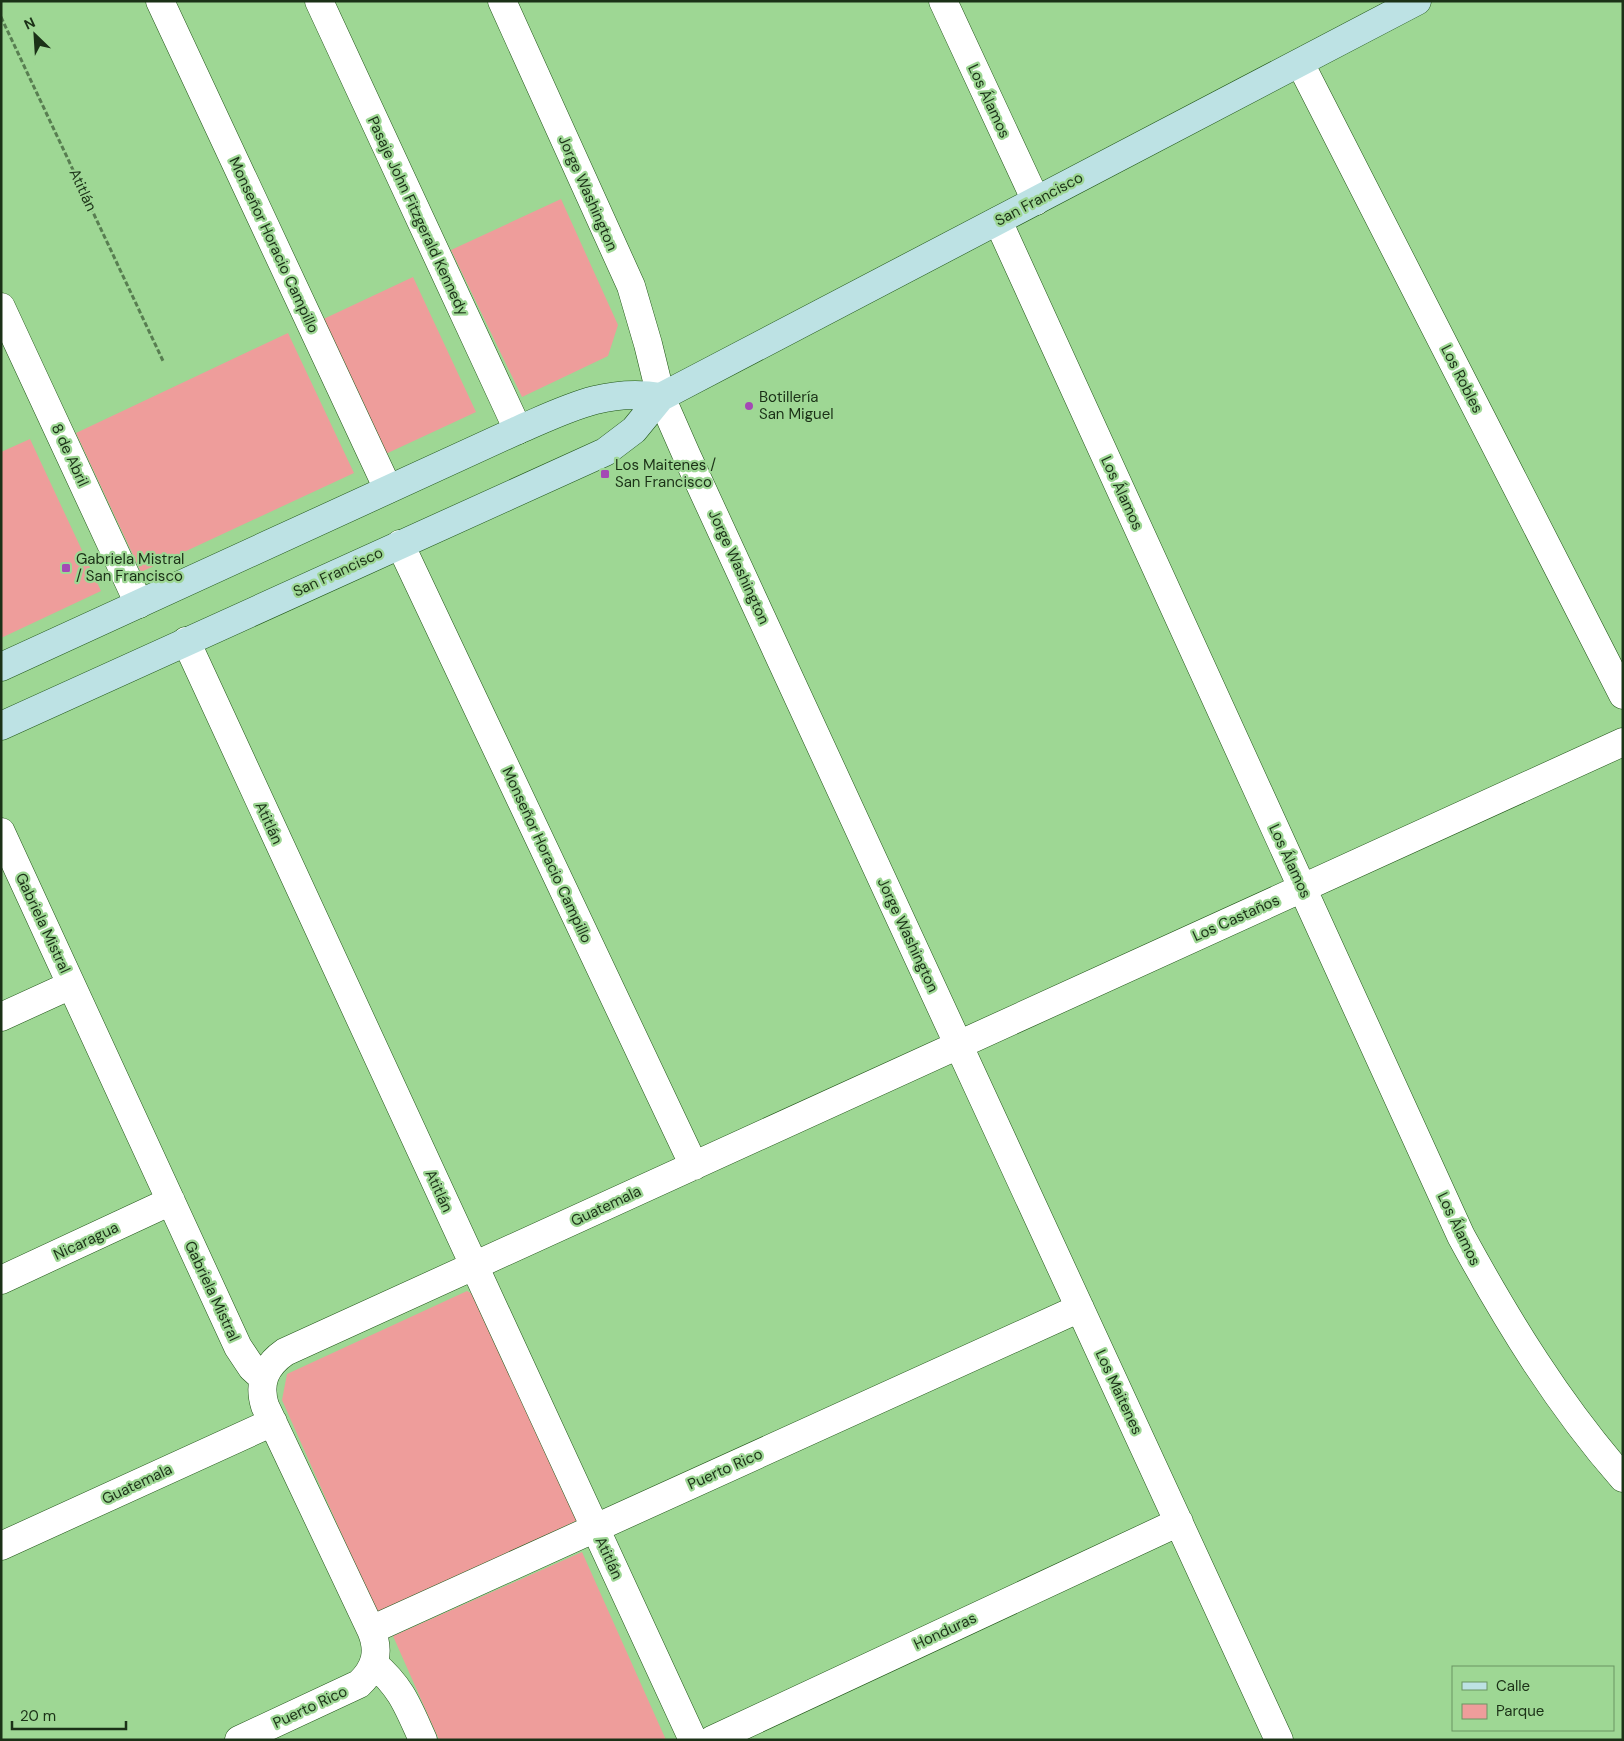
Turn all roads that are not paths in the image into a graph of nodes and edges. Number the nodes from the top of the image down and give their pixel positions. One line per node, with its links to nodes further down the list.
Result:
1 (160, 1): 13 (street, Monseñor Horacio Campillo)
2 (319, 1): 12 (street, Pasaje John Fitzgerald Kennedy)
3 (502, 1): 11 (street, Jorge Washington)
4 (943, 1): 8 (street, Los Álamos)
5 (1417, 1): 6 (main road, San Francisco)
6 (1388, 8): 7 (main road, San Francisco)
7 (1300, 62): 8 (main road, San Francisco); 18 (street, Los Robles)
8 (1036, 201): 9 (main road, San Francisco)
9 (998, 221): 11 (main road, San Francisco); 22 (street, Los Álamos)
10 (1, 307): 15 (street, 8 de Abril)
11 (661, 398): 12 (main road); 14 (main road, San Francisco); 25 (street, Jorge Washington)
12 (518, 430): 13 (main road)
13 (388, 489): 15 (main road)
14 (400, 544): 16 (main road, San Francisco); 26 (street, Monseñor Horacio Campillo)
15 (139, 604): 17 (main road)
16 (186, 641): 19 (main road, San Francisco); 28 (street, Atitlán)
17 (1, 667)
18 (1623, 695)
19 (1, 726)
20 (1623, 742): 22 (street, Los Castaños)
21 (1, 832): 23 (street, Gabriela Mistral)
22 (1302, 888): 25 (street, Los Castaños); 33 (street, Los Álamos)
23 (71, 985): 24 (street); 27 (street, Gabriela Mistral)
24 (1, 1017)
25 (958, 1044): 26 (street, Guatemala); 30 (street, Los Maitenes)
26 (694, 1166): 28 (street, Guatemala)
27 (171, 1202): 29 (street, Nicaragua); 31 (street, Gabriela Mistral)
28 (474, 1266): 31 (street, Guatemala); 35 (street, Atitlán)
29 (1, 1280)
30 (1080, 1308): 34 (street, Los Maitenes); 35 (street, Puerto Rico)
31 (263, 1378): 32 (street)
32 (273, 1422): 36 (street, Guatemala); 37 (street)
33 (1623, 1478)
34 (1179, 1522): 39 (street, Los Maitenes); 43 (street, Honduras)
35 (595, 1528): 37 (street, Puerto Rico); 42 (street, Atitlán)
36 (1, 1546)
37 (371, 1630): 38 (street)
38 (374, 1664): 40 (street, Puerto Rico); 41 (street)
39 (1277, 1739)
40 (238, 1740)
41 (423, 1740)
42 (692, 1740)
43 (712, 1740)

